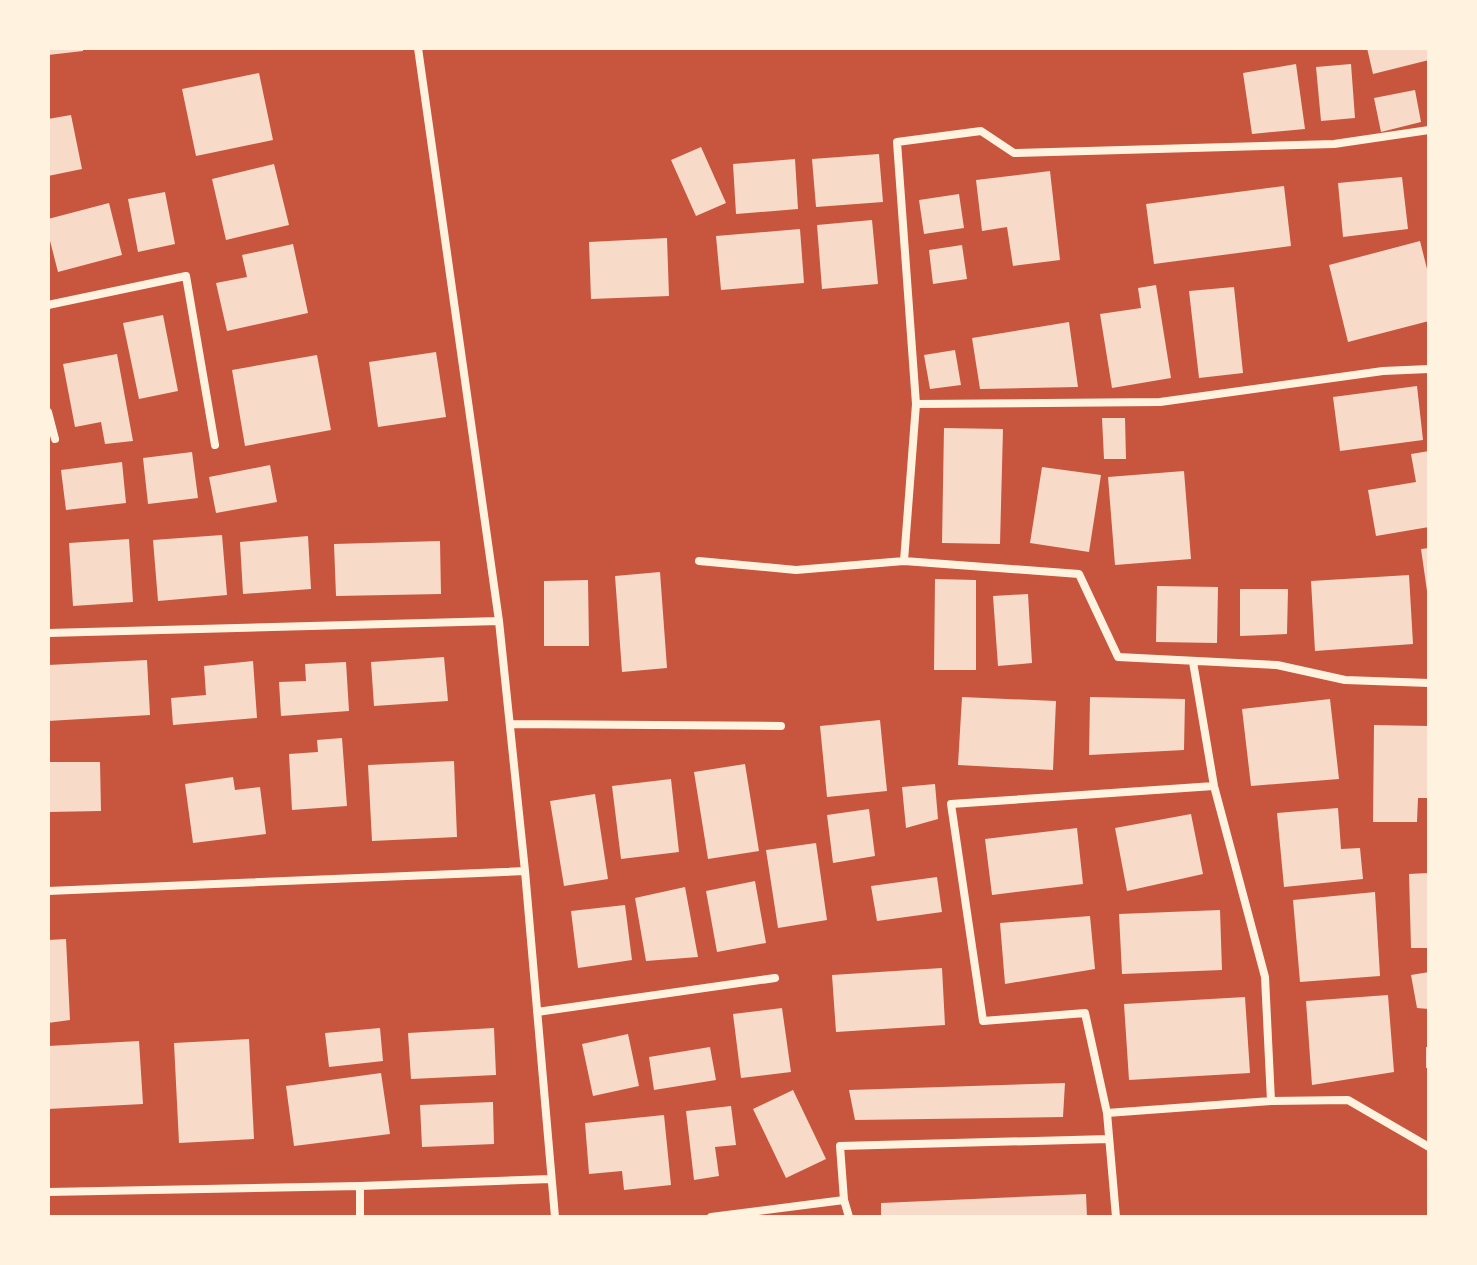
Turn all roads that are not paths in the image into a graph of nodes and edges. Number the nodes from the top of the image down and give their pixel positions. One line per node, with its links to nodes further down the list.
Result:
1 (418, 48): 11 (street)
2 (1429, 130): 5 (street)
3 (48, 305): 8 (street)
4 (1429, 369): 5 (street)
5 (916, 404): 10 (street)
6 (48, 412): 7 (street)
7 (55, 439)
8 (215, 445)
9 (699, 561): 10 (street)
10 (904, 561): 13 (street)
11 (499, 621): 12 (street); 15 (street)
12 (48, 633)
13 (1193, 662): 14 (street); 17 (street)
14 (1429, 683)
15 (510, 724): 16 (street); 18 (street)
16 (781, 726)
17 (1214, 786): 22 (street); 23 (street)
18 (525, 871): 19 (street); 21 (street)
19 (48, 891)
20 (775, 978): 21 (street)
21 (537, 1012): 26 (street)
22 (1271, 1101): 23 (street); 25 (street)
23 (1107, 1113): 24 (street)
24 (1109, 1139): 29 (street); 34 (street)
25 (1429, 1147)
26 (550, 1179): 27 (street); 31 (street)
27 (360, 1186): 28 (street); 30 (street)
28 (48, 1192)
29 (844, 1200): 32 (street); 33 (street)
30 (360, 1217)
31 (555, 1217)
32 (711, 1217)
33 (849, 1217)
34 (1116, 1217)

